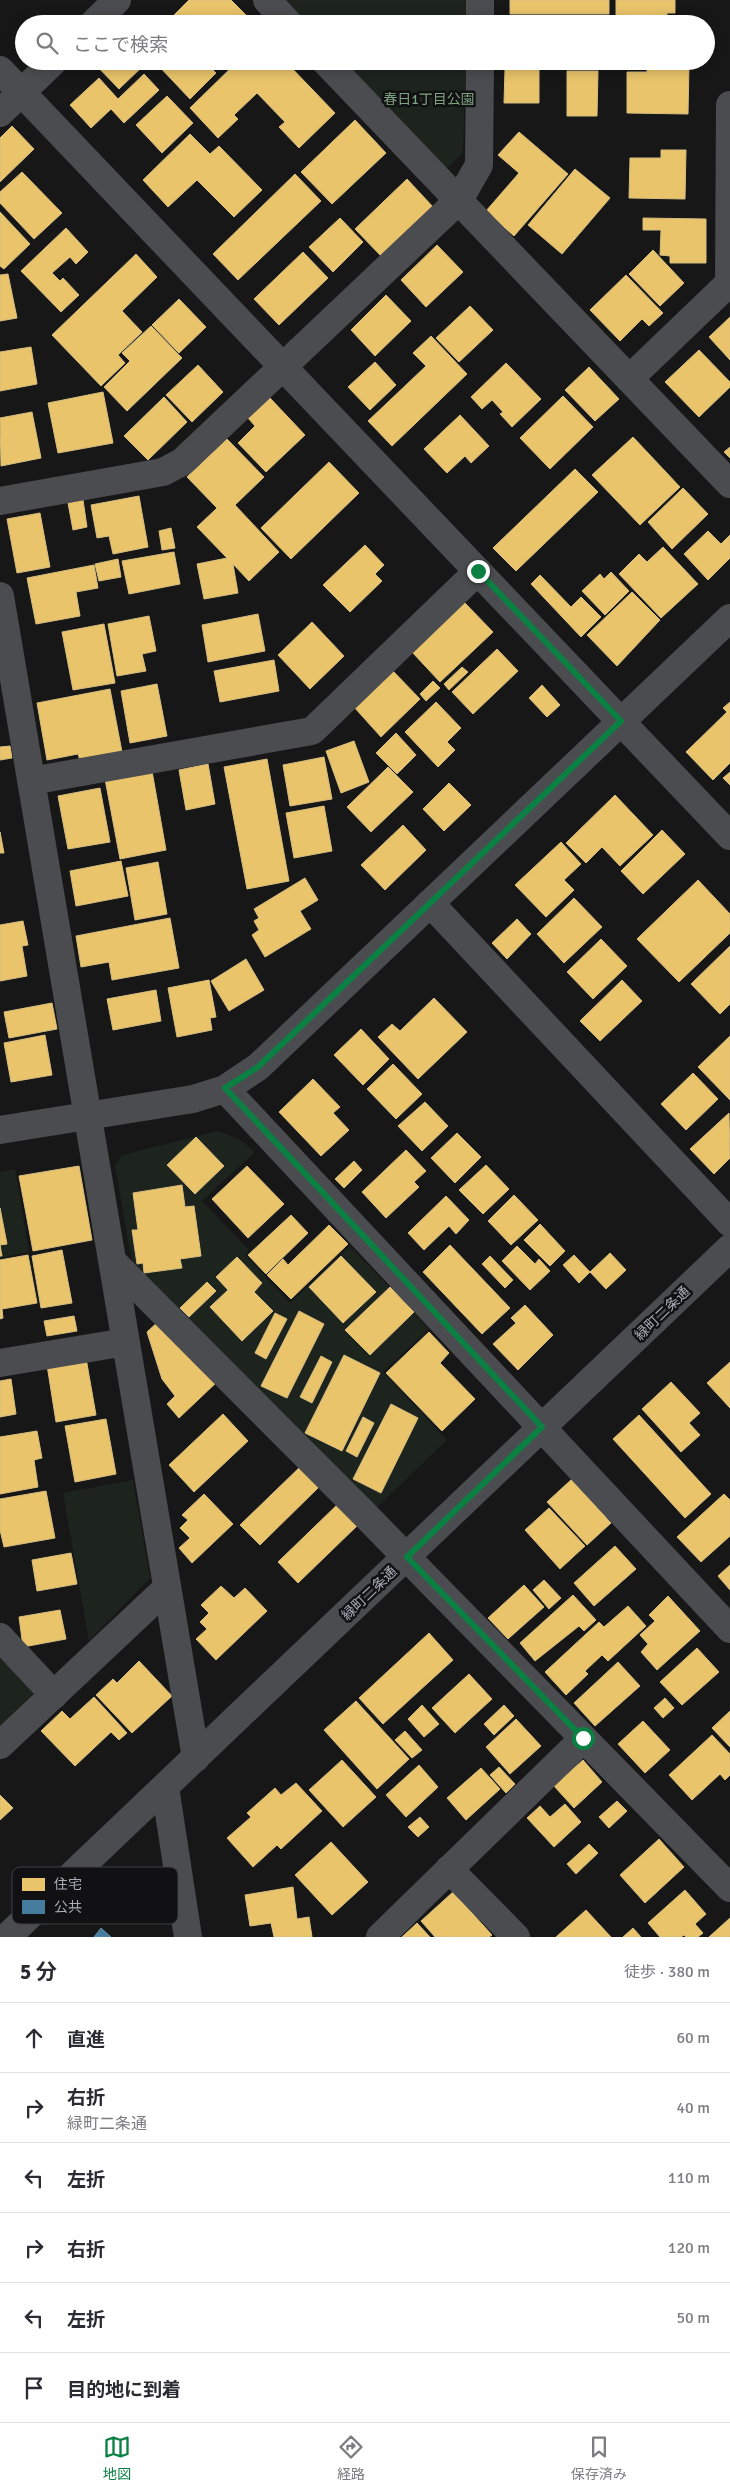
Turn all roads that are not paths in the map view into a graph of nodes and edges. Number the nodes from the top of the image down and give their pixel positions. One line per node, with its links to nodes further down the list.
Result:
1 (117, 0): 4 (street)
2 (267, 0): 5 (street)
3 (480, 0): 6 (street)
4 (102, 15)
5 (281, 15)
6 (480, 15)
7 (0, 70): 11 (street)
8 (45, 70): 11 (street)
9 (334, 70): 14 (street)
10 (480, 70): 14 (street)
11 (22, 92): 13 (street); 15 (street)
12 (730, 105): 16 (street)
13 (0, 113)
14 (459, 200): 15 (street); 16 (street)
15 (282, 366): 18 (street); 19 (street)
16 (629, 379): 17 (street)
17 (730, 484)
18 (0, 501)
19 (478, 571): 23 (street); 24 (street)
20 (0, 596): 22 (street)
21 (730, 618): 23 (street)
22 (7, 675): 24 (street)
23 (621, 721): 25 (street); 26 (street)
24 (31, 781): 28 (street)
25 (730, 836)
26 (430, 903): 27 (street); 30 (street)
27 (225, 1088): 28 (street); 35 (street)
28 (88, 1116): 29 (street); 32 (street)
29 (0, 1130)
30 (730, 1223)
31 (730, 1248): 35 (street, 緑町二条通)
32 (114, 1263): 33 (street); 36 (street)
33 (126, 1342): 34 (street); 37 (street)
34 (0, 1363)
35 (542, 1427): 36 (street, 緑町二条通); 38 (street)
36 (407, 1557): 41 (street); 43 (street, 緑町二条通)
37 (167, 1588): 40 (street); 43 (street)
38 (730, 1629)
39 (0, 1637): 40 (street)
40 (54, 1695): 42 (street)
41 (583, 1738): 47 (street); 49 (street)
42 (0, 1745)
43 (196, 1758): 44 (street, 緑町二条通)
44 (165, 1787): 45 (street, 緑町二条通); 46 (street)
45 (81, 1867)
46 (177, 1867)
47 (450, 1869): 53 (street); 54 (street)
48 (178, 1872): 52 (street)
49 (730, 1888)
50 (21, 1924): 51 (street, 緑町二条通)
51 (7, 1937)
52 (188, 1937)
53 (380, 1937)
54 (516, 1937)

